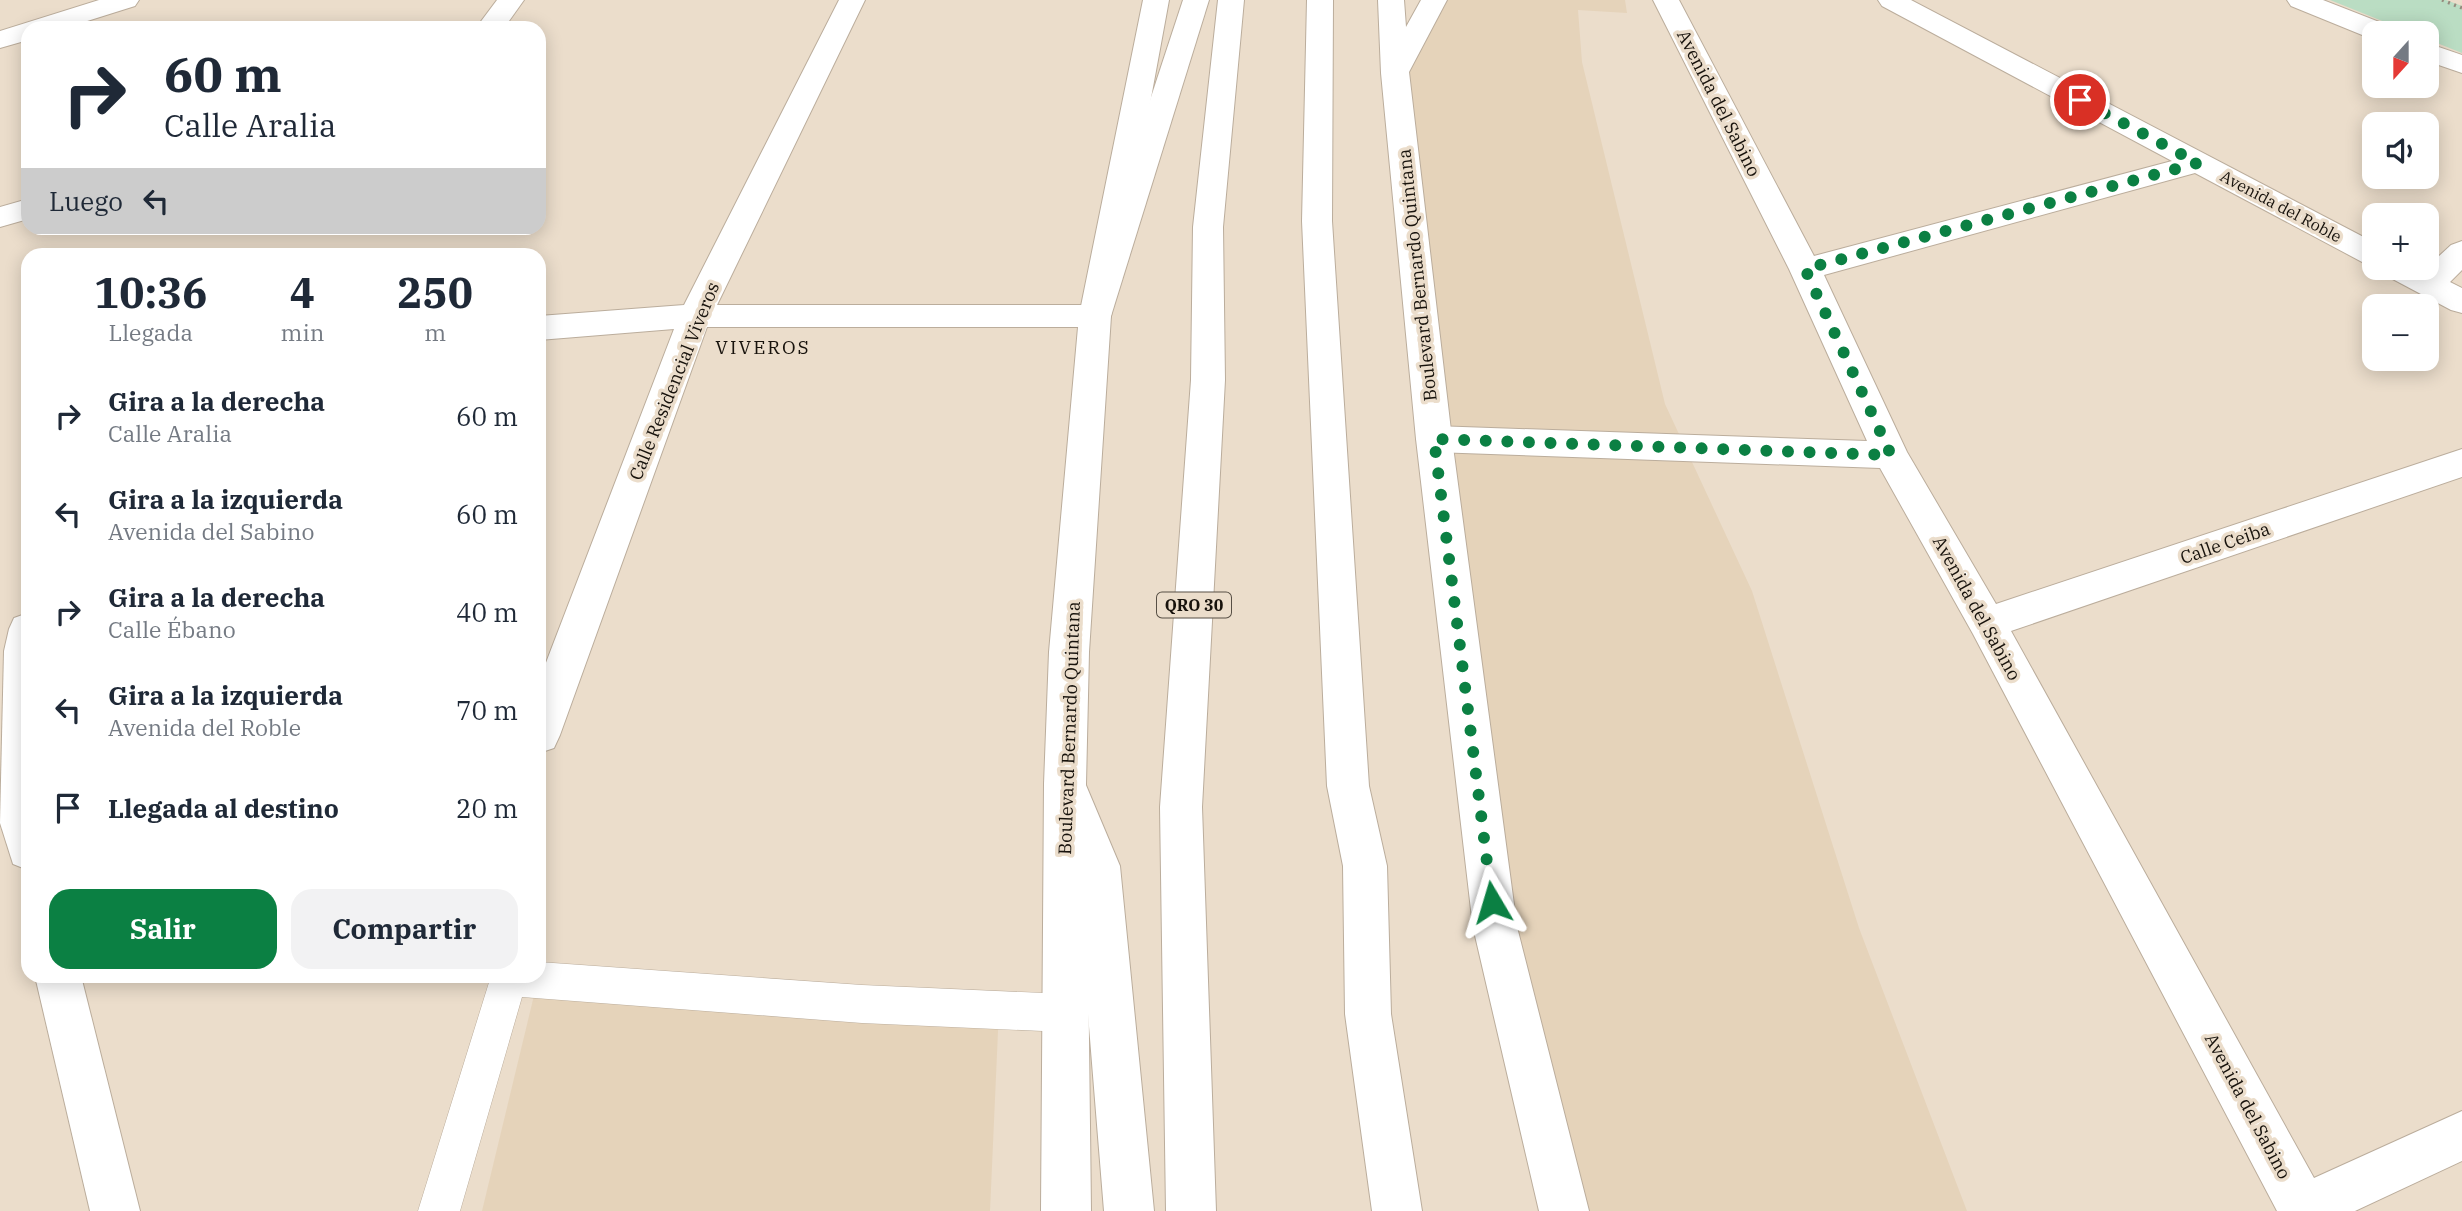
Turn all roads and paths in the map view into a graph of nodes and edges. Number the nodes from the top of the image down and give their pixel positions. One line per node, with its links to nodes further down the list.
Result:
1 (126, 0): 15 (main road)
2 (510, 0): 16 (main road)
3 (852, 0): 32 (main road, Calle Residencial Viveros)
4 (1156, 0): 33 (main road, Boulevard Bernardo Quintana)
5 (1196, 0): 33 (main road)
6 (1231, 0): 53 (main road, QRO 30)
7 (1320, 0): 54 (main road)
8 (1391, 0): 22 (main road, Boulevard Bernardo Quintana)
9 (1434, 0): 22 (main road)
10 (1666, 0): 28 (main road, Avenida del Sabino)
11 (1891, 0): 23 (main road, Avenida del Roble)
12 (2300, 0): 17 (main road)
13 (2442, 0): 14 (path)
14 (2462, 8)
15 (60, 21)
16 (495, 21)
17 (2362, 25)
18 (21, 33): 19 (main road)
19 (0, 40)
20 (2440, 56): 21 (main road)
21 (2462, 65)
22 (1395, 73): 35 (main road, Boulevard Bernardo Quintana)
23 (2198, 163): 26 (main road, Avenida del Roble); 28 (main road)
24 (21, 211): 25 (main road)
25 (0, 217)
26 (2362, 249)
27 (2462, 252): 30 (main road)
28 (1805, 269): 36 (main road, Avenida del Sabino)
29 (2420, 280): 30 (main road)
30 (2428, 284): 31 (main road)
31 (2462, 302)
32 (695, 316): 33 (main road); 34 (main road); 39 (main road, Calle Residencial Viveros)
33 (1095, 316): 41 (main road, Boulevard Bernardo Quintana)
34 (546, 327)
35 (1434, 439): 36 (main road); 55 (main road, Boulevard Bernardo Quintana)
36 (1891, 455): 38 (main road, Avenida del Sabino)
37 (2462, 463): 38 (main road, Calle Ceiba)
38 (1987, 624): 48 (main road, Avenida del Sabino)
39 (546, 716)
40 (21, 748): 42 (main road)
41 (1065, 784): 46 (main road, Boulevard Bernardo Quintana); 52 (main road)
42 (21, 821)
43 (546, 981): 46 (lane)
44 (60, 983): 49 (main road)
45 (507, 983): 50 (lane)
46 (1065, 1013): 51 (main road, Boulevard Bernardo Quintana)
47 (2462, 1136): 48 (main road)
48 (2304, 1210)
49 (115, 1211)
50 (439, 1211)
51 (1066, 1211)
52 (1129, 1211)
53 (1191, 1211)
54 (1397, 1211)
55 (1564, 1211)

